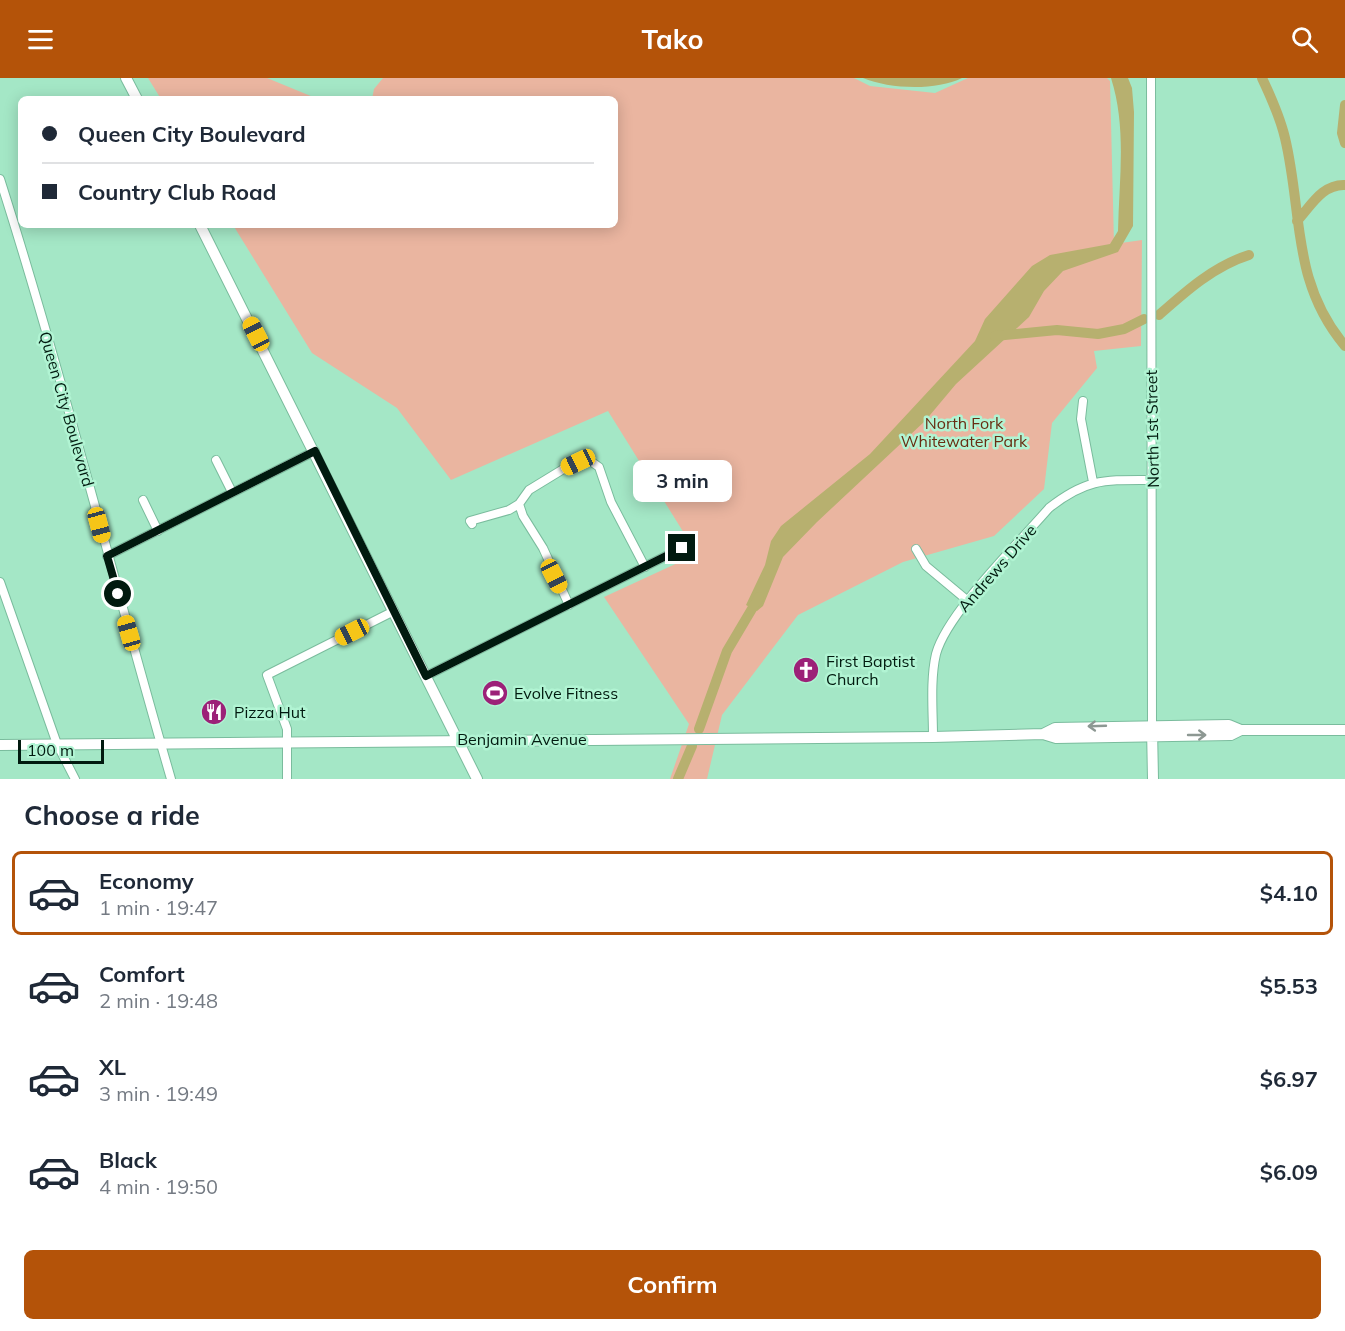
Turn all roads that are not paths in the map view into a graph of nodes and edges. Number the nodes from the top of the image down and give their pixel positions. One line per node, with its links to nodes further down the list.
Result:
1 (126, 78): 3 (main road)
2 (1151, 78): 9 (street, North 1st Street)
3 (135, 96)
4 (0, 179): 18 (street, Queen City Boulevard)
5 (202, 228): 7 (main road)
6 (1083, 401): 10 (street)
7 (315, 451): 11 (street); 23 (main road)
8 (216, 460): 11 (street)
9 (1152, 480): 10 (street, Andrews Drive); 25 (street, North 1st Street)
10 (1093, 482): 21 (street, Andrews Drive)
11 (232, 492): 15 (street)
12 (143, 500): 15 (street)
13 (519, 504): 14 (street); 19 (street); 22 (street)
14 (472, 524)
15 (158, 531): 18 (street)
16 (682, 548): 19 (street)
17 (916, 549): 21 (street)
18 (107, 556): 30 (street, Queen City Boulevard)
19 (645, 567): 22 (street)
20 (0, 582): 31 (street)
21 (968, 602): 27 (street, Andrews Drive)
22 (569, 605): 24 (street)
23 (394, 611): 24 (main road); 29 (street)
24 (426, 676): 28 (main road)
25 (1152, 730): 26 (main road, Benjamin Avenue); 27 (main road, Benjamin Avenue); 37 (main road, North 1st Street)
26 (1345, 730)
27 (933, 737): 28 (main road, Benjamin Avenue)
28 (456, 740): 29 (main road, Benjamin Avenue); 36 (main road)
29 (287, 741): 30 (main road, Benjamin Avenue); 35 (street)
30 (161, 743): 31 (main road, Benjamin Avenue); 34 (street, Queen City Boulevard)
31 (57, 744): 32 (main road, Benjamin Avenue); 33 (street)
32 (0, 745)
33 (75, 779)
34 (171, 779)
35 (287, 779)
36 (477, 779)
37 (1153, 779)

